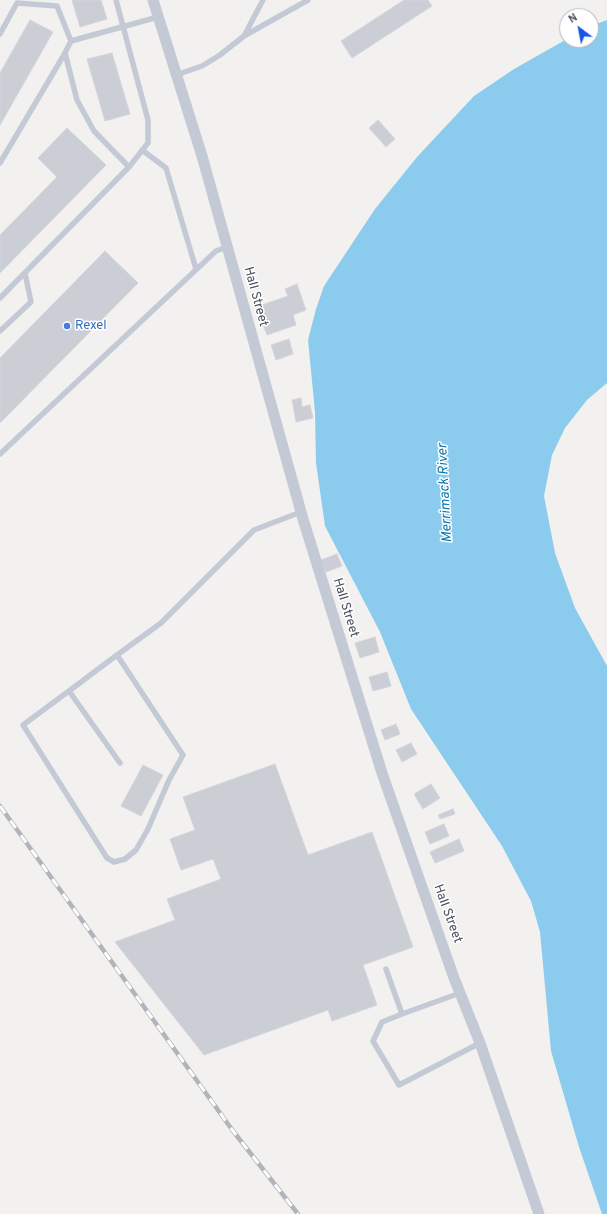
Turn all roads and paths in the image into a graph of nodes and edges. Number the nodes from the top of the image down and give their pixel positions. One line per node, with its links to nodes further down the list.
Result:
1 (116, 0): 7 (lane)
2 (153, 0): 6 (street, Hall Street)
3 (263, 0): 9 (lane)
4 (308, 0): 9 (lane)
5 (56, 3): 8 (lane); 10 (lane)
6 (158, 17): 7 (lane); 12 (street, Hall Street)
7 (124, 27): 10 (lane); 13 (lane)
8 (0, 34)
9 (244, 36): 12 (lane)
10 (70, 41): 11 (lane)
11 (65, 53): 14 (lane); 15 (lane)
12 (176, 75): 16 (street, Hall Street)
13 (142, 150): 15 (lane); 17 (lane)
14 (0, 163)
15 (129, 167): 18 (lane)
16 (227, 247): 17 (lane); 22 (street, Hall Street)
17 (196, 270): 21 (lane)
18 (25, 273): 19 (lane); 20 (lane)
19 (0, 298)
20 (0, 331)
21 (0, 454)
22 (301, 512): 23 (lane); 27 (street, Hall Street)
23 (117, 655): 24 (lane); 24 (lane)
24 (69, 691): 25 (lane)
25 (120, 763)
26 (386, 969): 28 (lane)
27 (460, 993): 28 (lane); 29 (street, Hall Street)
28 (402, 1014): 29 (lane)
29 (480, 1043): 30 (street, Hall Street)
30 (539, 1214)

